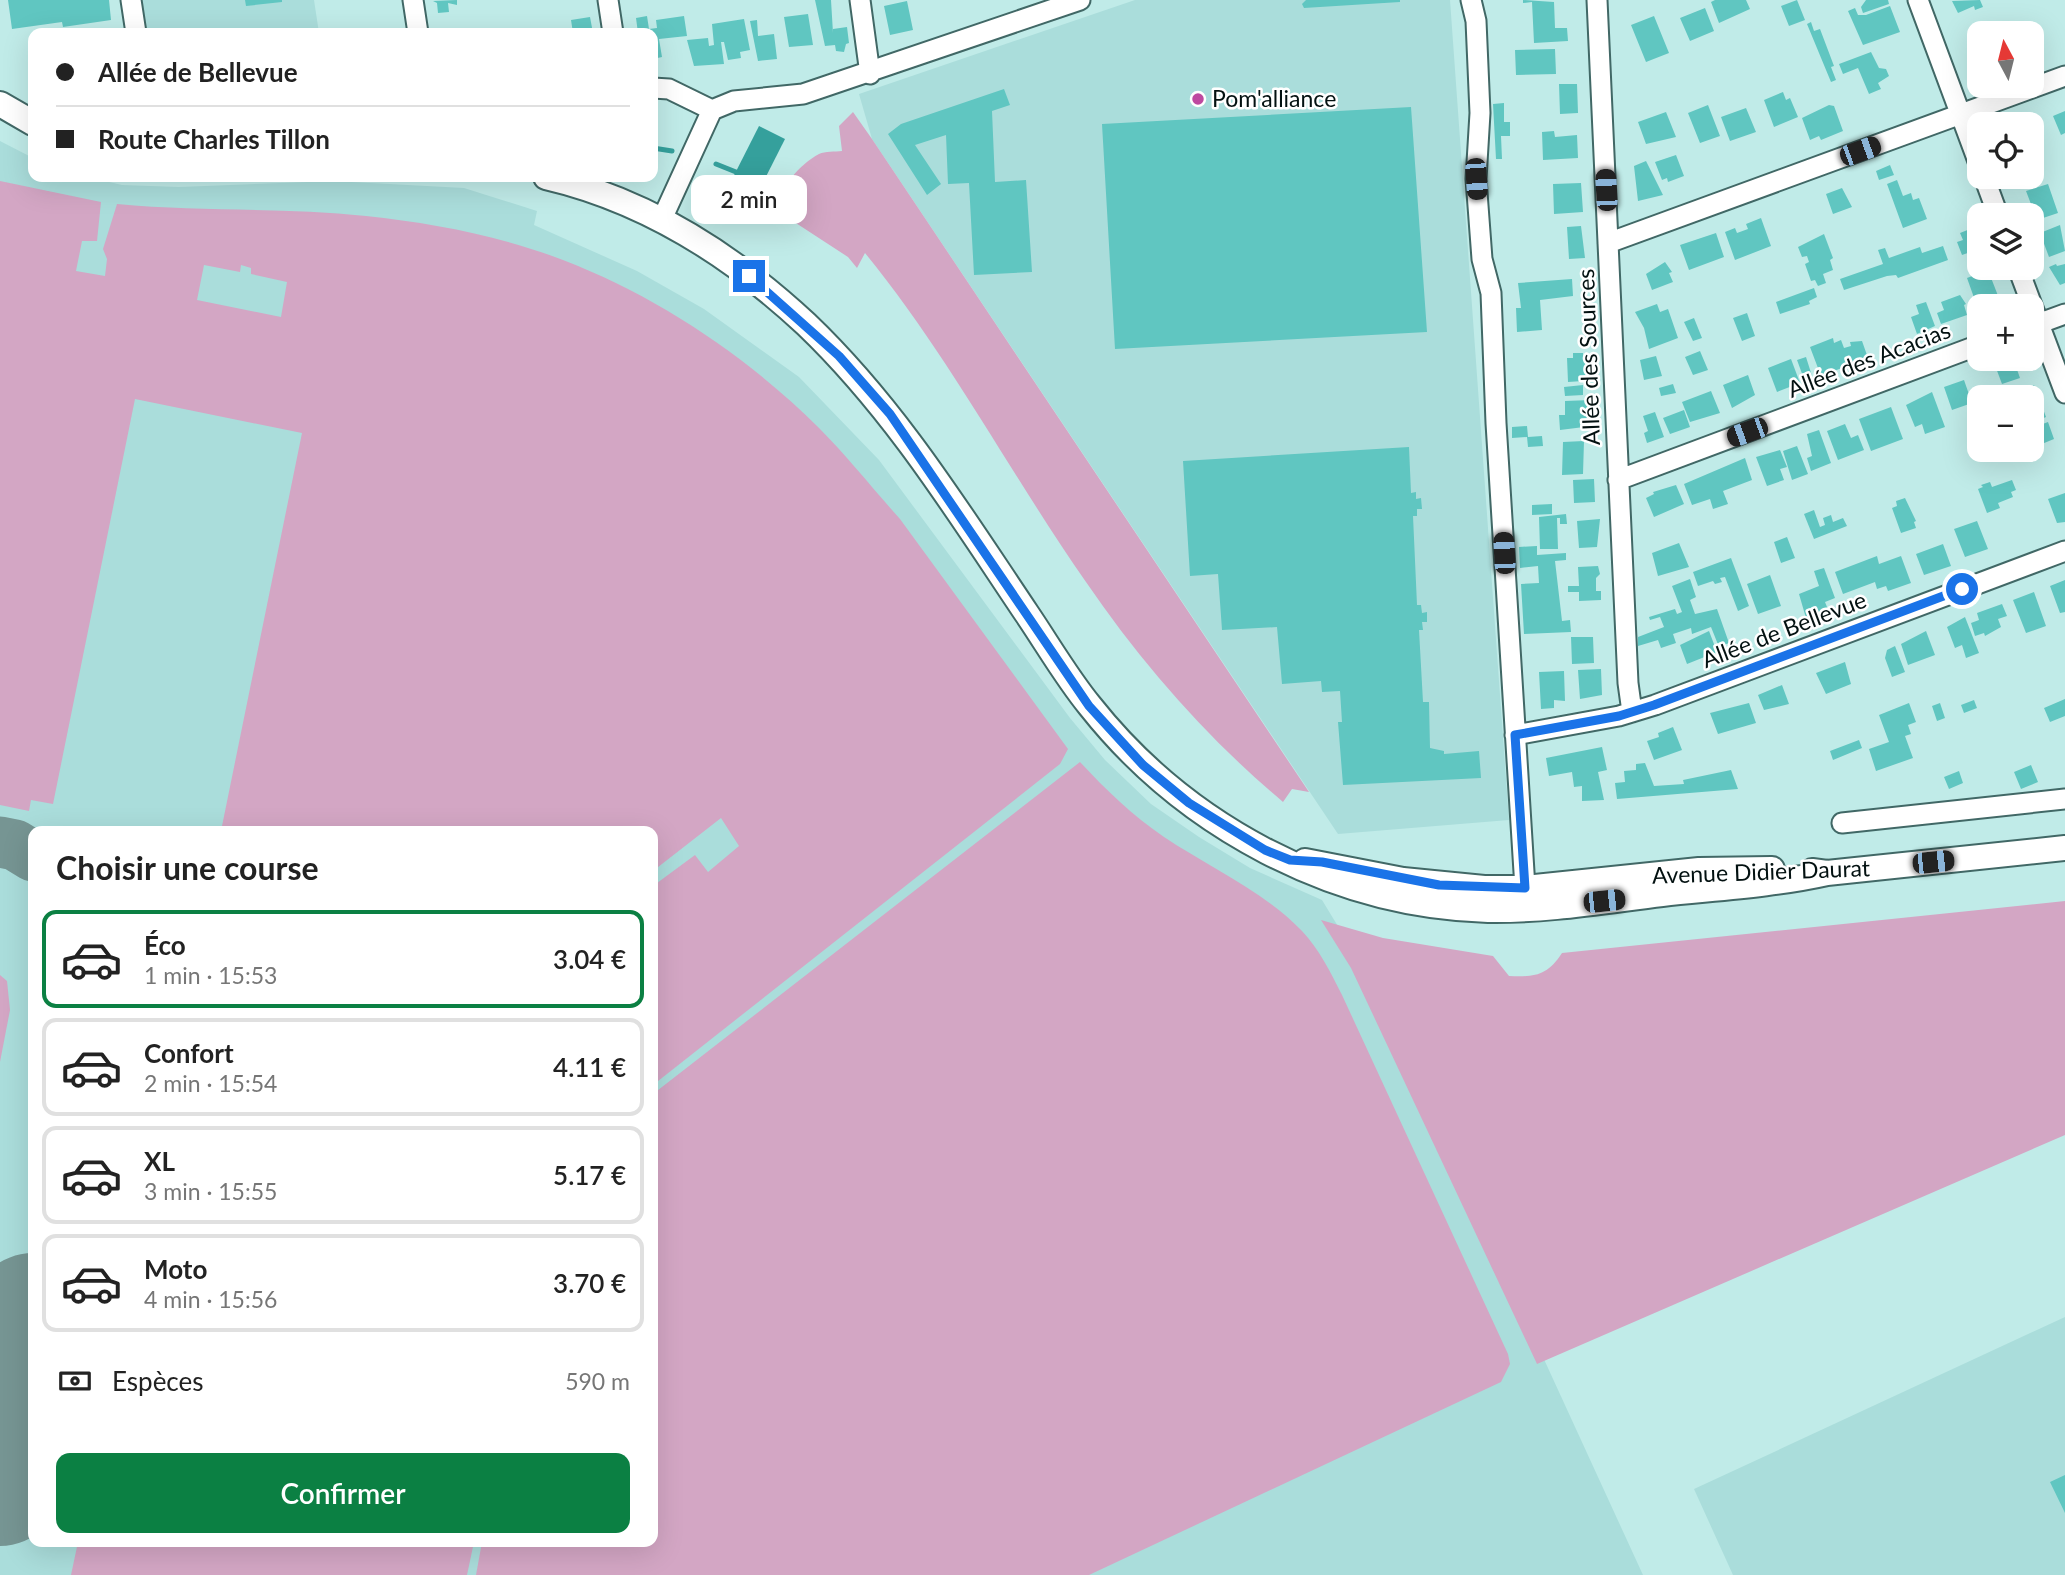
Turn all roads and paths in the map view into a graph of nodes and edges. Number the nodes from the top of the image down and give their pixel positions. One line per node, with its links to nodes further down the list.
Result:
1 (131, 0): 9 (street)
2 (413, 0): 10 (street)
3 (608, 0): 11 (street)
4 (860, 0): 12 (street)
5 (1080, 0): 12 (street)
6 (1471, 0): 31 (street)
7 (1918, 0): 17 (street)
8 (1601, 1): 22 (street, Allée des Sources)
9 (135, 28)
10 (417, 28)
11 (612, 28)
12 (870, 74): 16 (street)
13 (2065, 76): 17 (street)
14 (658, 88): 16 (street)
15 (0, 104): 18 (main road)
16 (712, 110): 21 (street)
17 (1961, 114): 19 (street); 22 (street)
18 (28, 120)
19 (1967, 131)
20 (569, 182): 21 (main road)
21 (662, 219): 35 (main road)
22 (1608, 243): 28 (street, Allée des Sources)
23 (2065, 314): 24 (street)
24 (2044, 321)
25 (2044, 345): 27 (street)
26 (1967, 349): 28 (street, Allée des Acacias)
27 (2065, 393)
28 (1618, 480): 30 (street, Allée des Sources)
29 (2065, 551): 30 (street, Allée de Bellevue)
30 (1633, 712): 31 (street, Allée de Bellevue)
31 (1515, 735): 37 (street)
32 (2065, 799): 33 (street)
33 (1842, 823)
34 (2065, 848): 36 (main road, Avenue Didier Daurat)
35 (1290, 860): 36 (main road); 37 (main road, Avenue Didier Daurat)
36 (1828, 873): 37 (main road, Avenue Didier Daurat)
37 (1525, 888)

